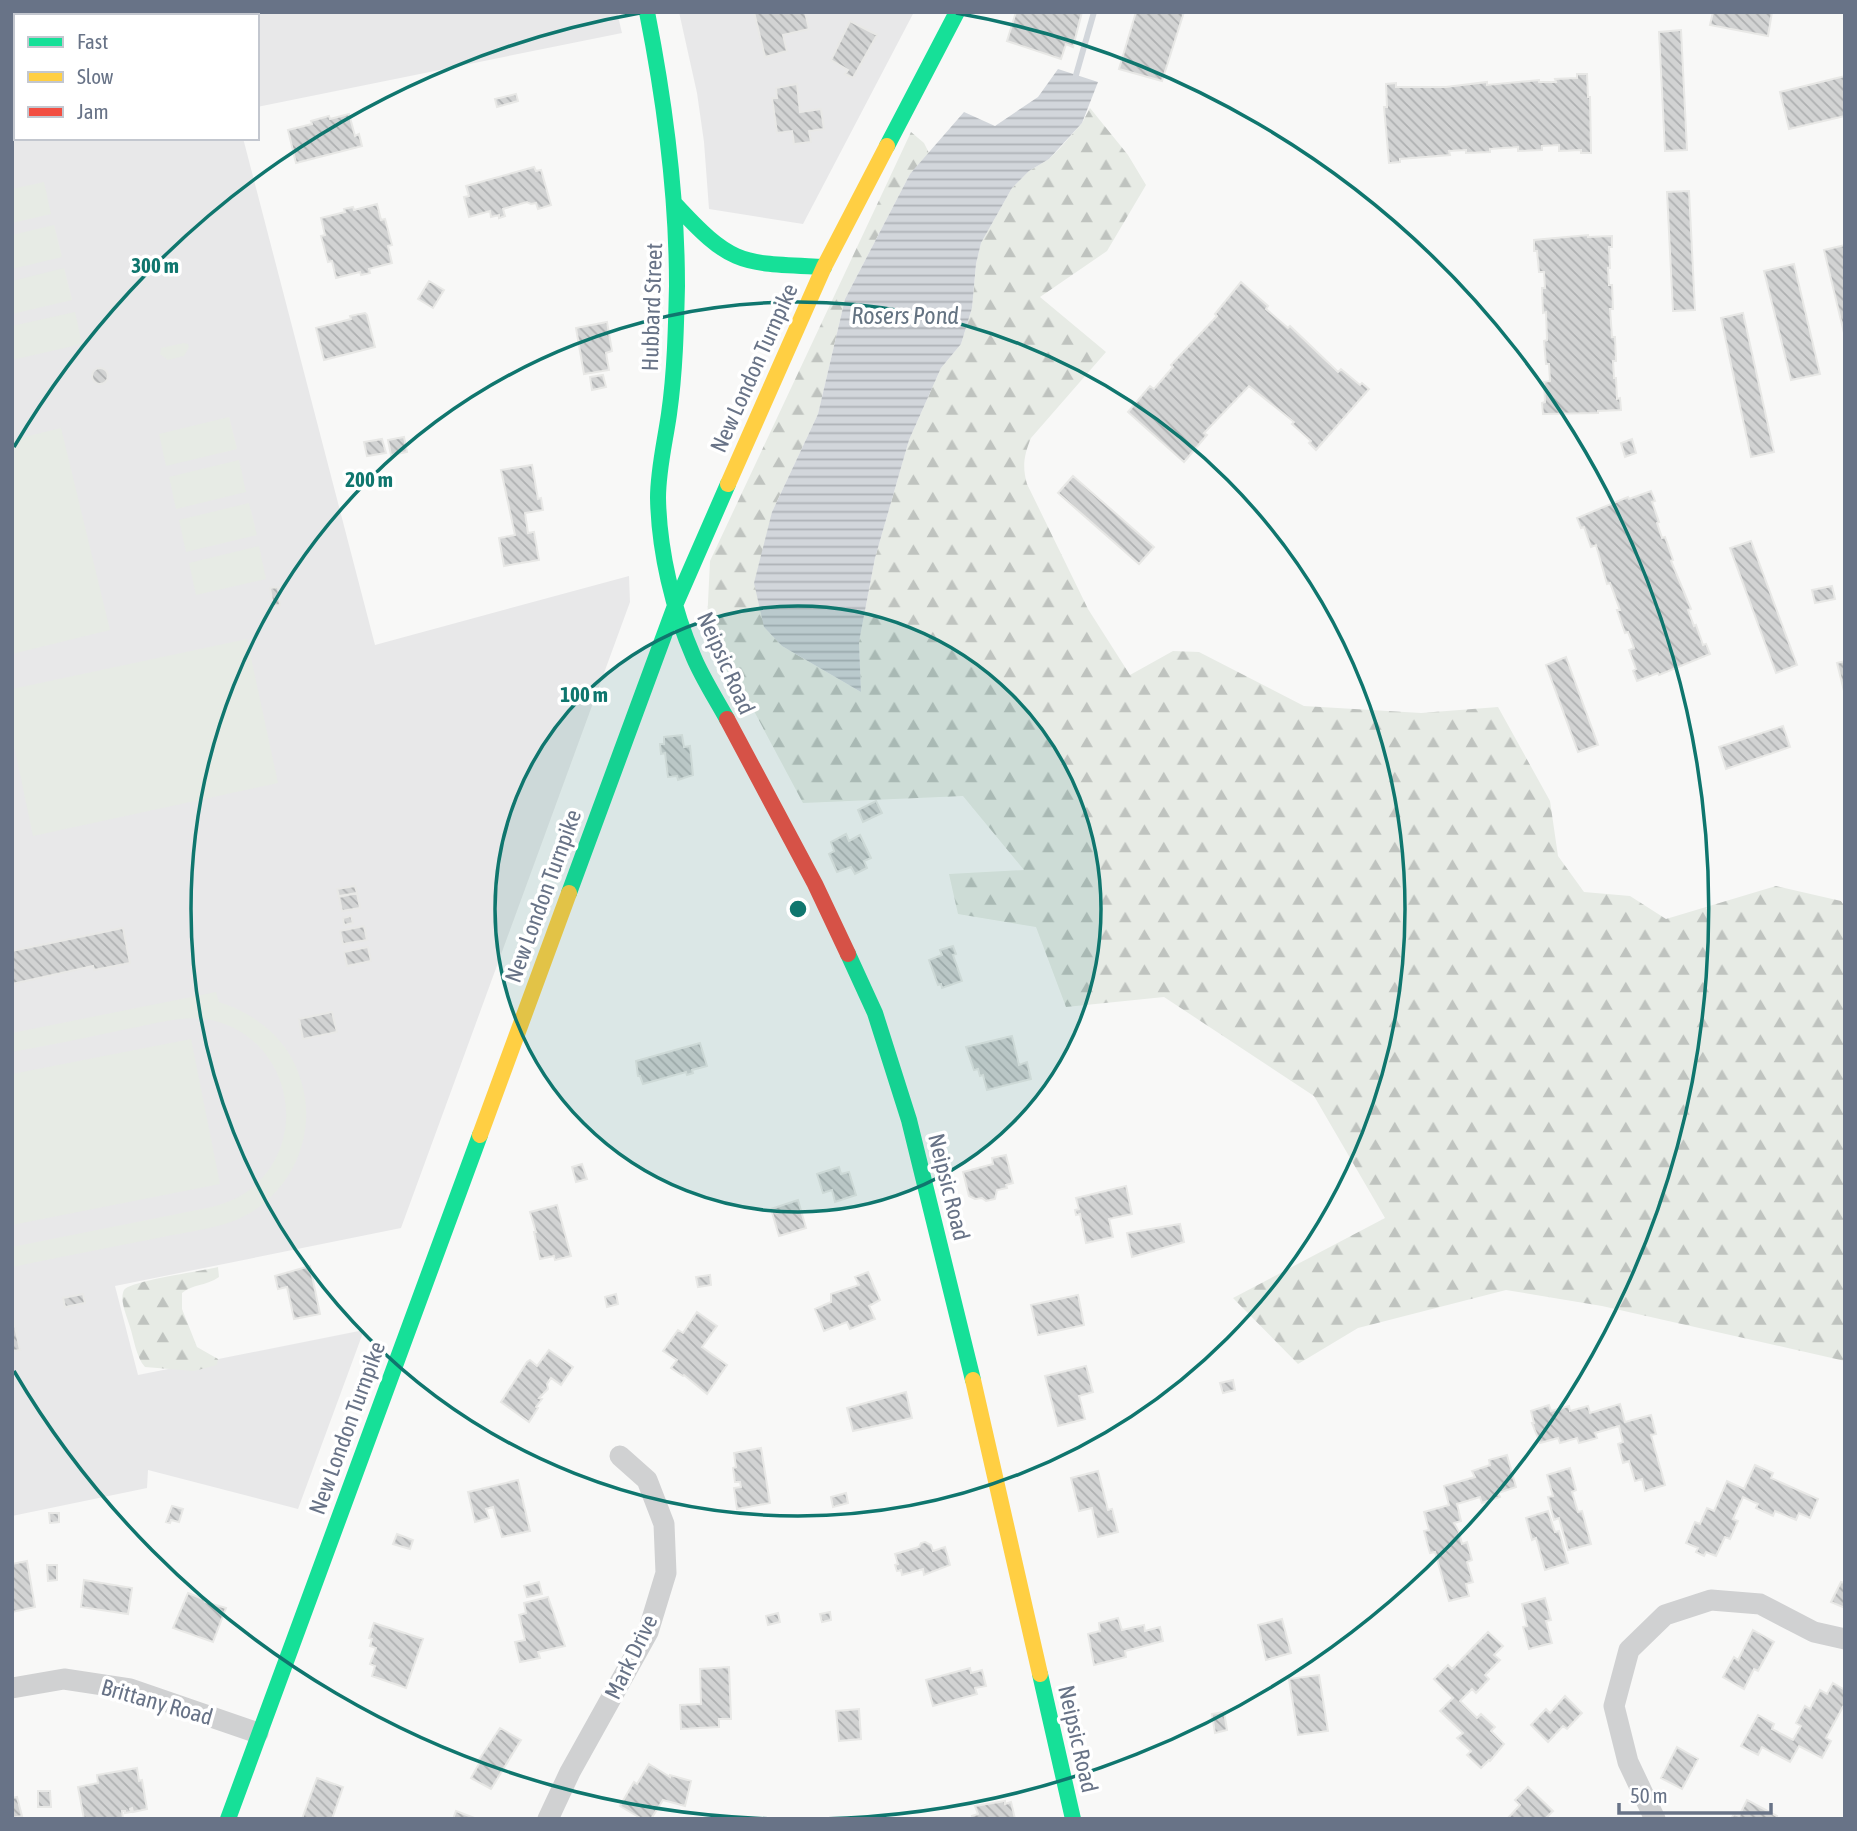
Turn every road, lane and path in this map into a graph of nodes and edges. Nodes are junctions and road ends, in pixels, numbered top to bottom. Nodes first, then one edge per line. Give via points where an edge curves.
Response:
1 (647, 12) edge
2 (957, 12) edge
3 (675, 204) junction
4 (824, 267) junction
5 (676, 603) junction
6 (620, 1456) dead end
7 (1845, 1639) edge
8 (12, 1688) edge
9 (258, 1733) junction
10 (228, 1819) edge
11 (548, 1819) edge
12 (1073, 1819) edge
13 (1655, 1819) edge

1 - 3 street, Hubbard Street via 668,126
2 - 4 street, New London Turnpike
3 - 4 street via 706,237 737,258
3 - 5 street, Hubbard Street via 674,368 659,499
4 - 5 street, New London Turnpike
5 - 9 street, New London Turnpike
5 - 12 street, Neipsic Road via 695,660 815,884 875,1013 893,1067 978,1399
6 - 11 street, Mark Drive via 647,1480 660,1513 666,1573 648,1632
7 - 13 street via 1814,1632 1760,1604 1711,1600 1665,1615 1629,1650 1614,1706 1628,1762
8 - 9 street, Brittany Road via 64,1679 130,1689
9 - 10 street, New London Turnpike

